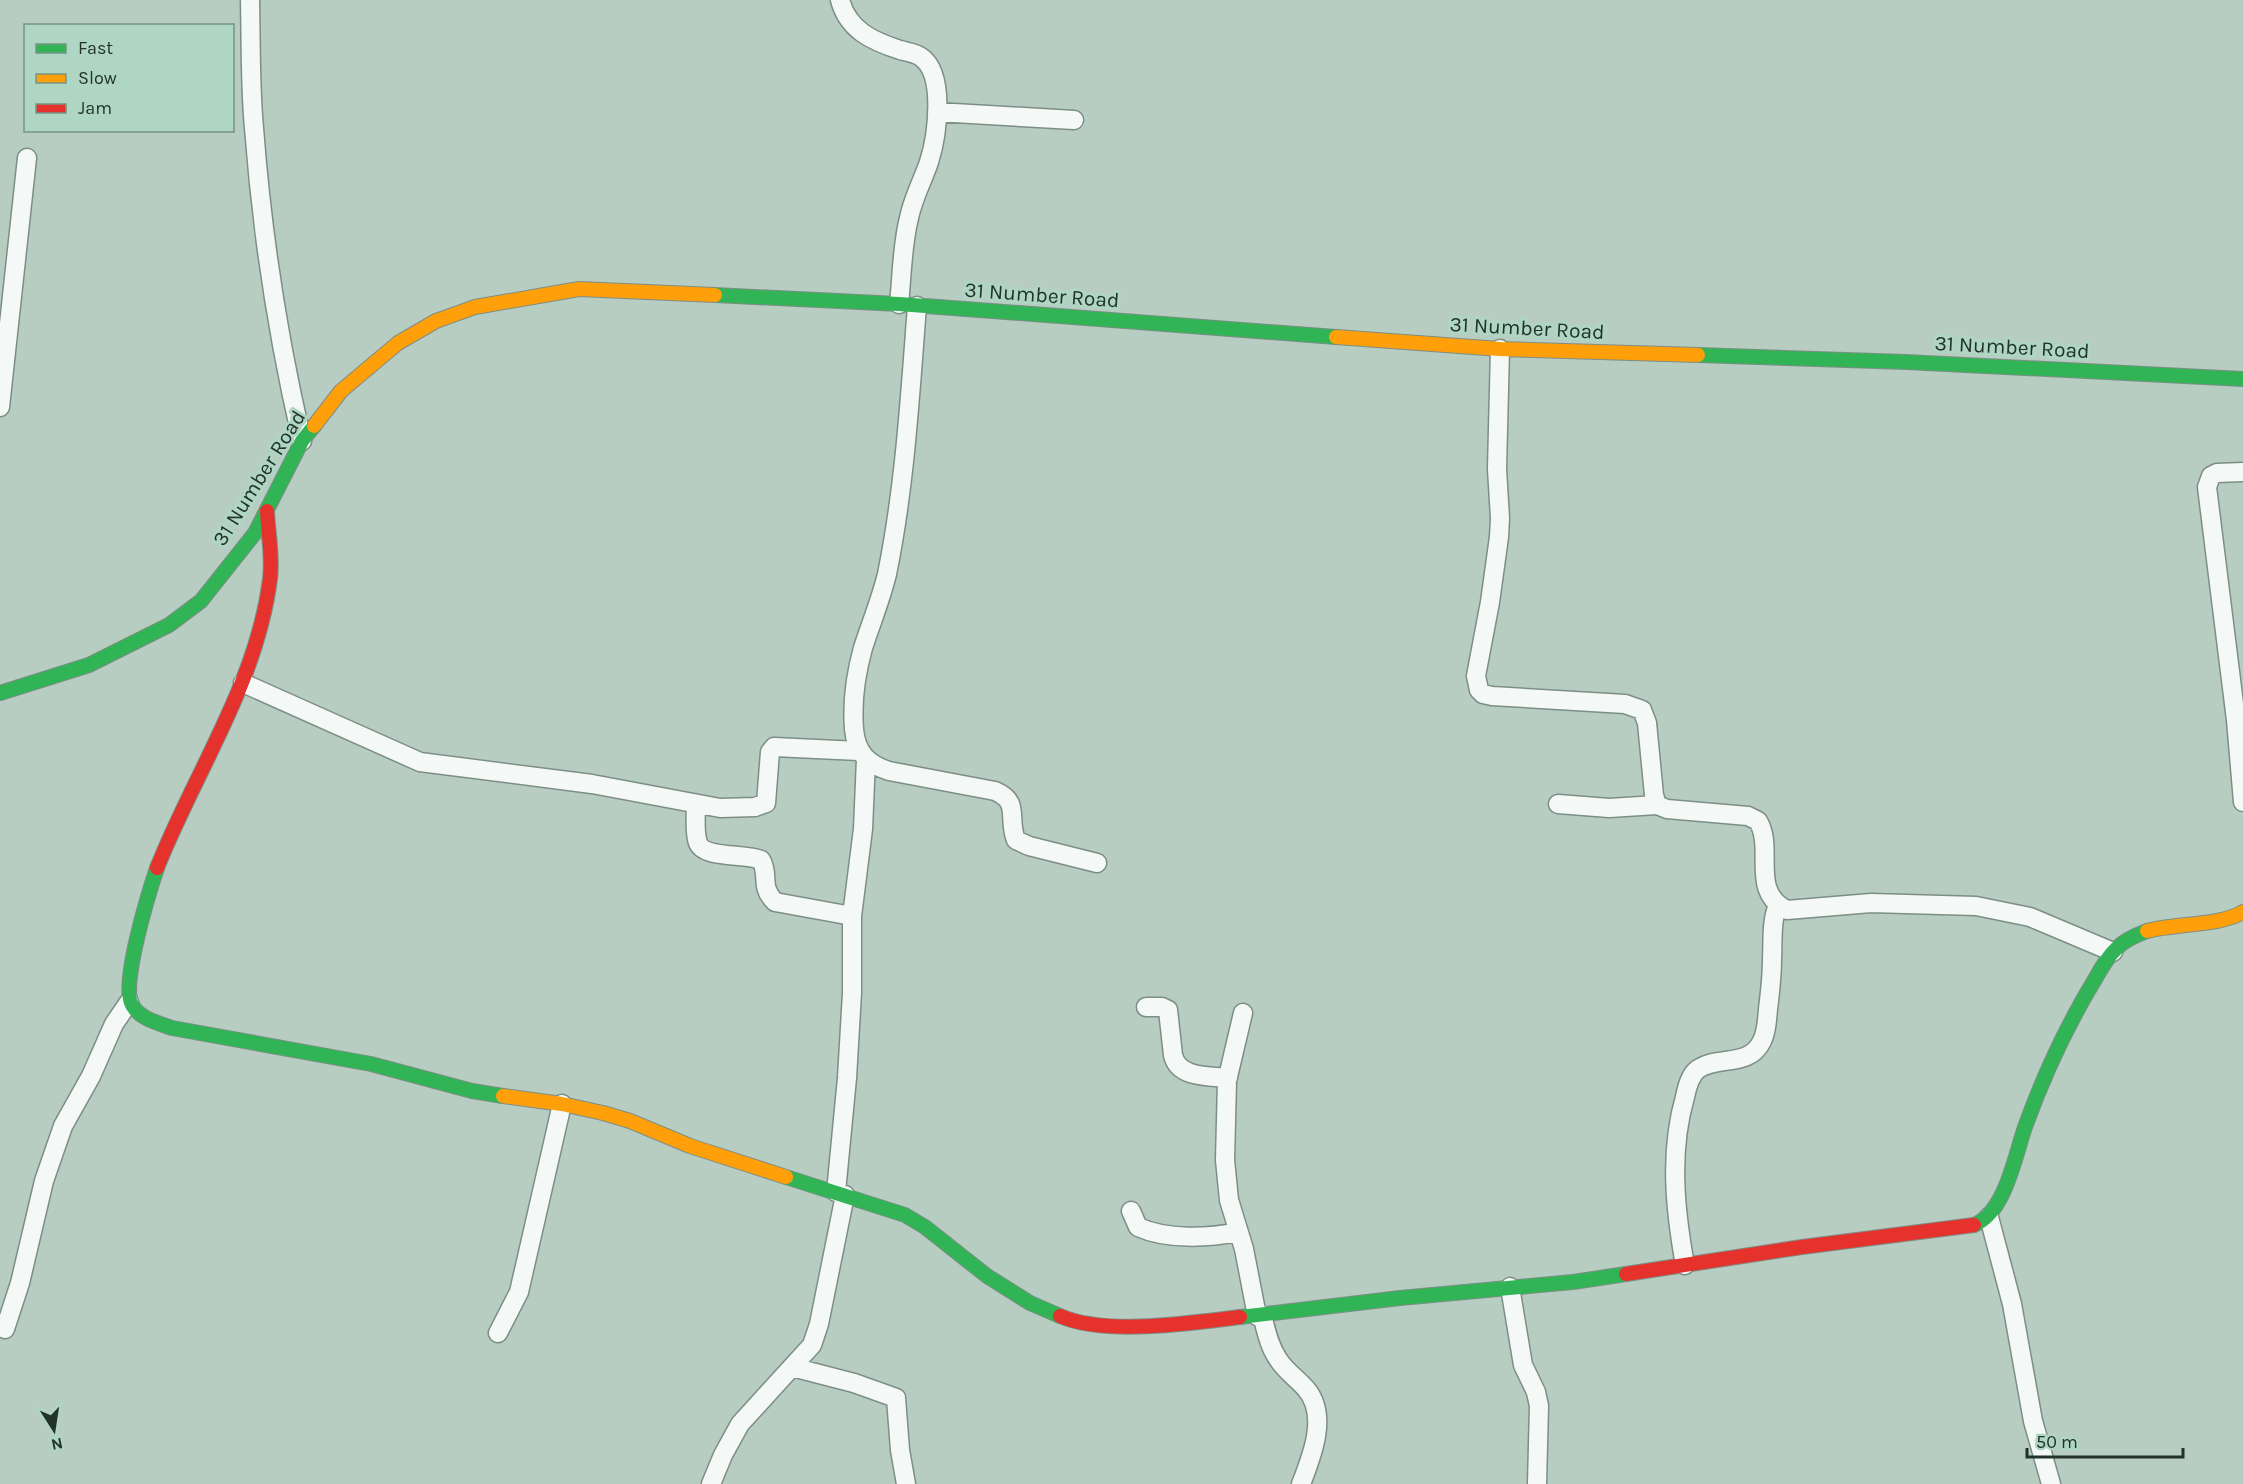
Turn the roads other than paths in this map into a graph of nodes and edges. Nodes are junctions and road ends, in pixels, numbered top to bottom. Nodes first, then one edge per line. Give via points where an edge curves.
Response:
1 (250, 0) edge
2 (840, 0) edge
3 (937, 112) junction
4 (1074, 120) dead end
5 (27, 158) dead end
6 (899, 304) junction
7 (917, 306) junction
8 (1500, 349) junction
9 (2243, 379) edge
10 (0, 407) edge
11 (302, 441) junction
12 (2243, 472) edge
13 (267, 512) junction
14 (243, 682) junction
15 (0, 693) edge
16 (862, 755) junction
17 (2243, 802) edge
18 (696, 804) junction
19 (1558, 804) dead end
20 (1657, 805) junction
21 (1097, 862) dead end
22 (1778, 905) junction
23 (2242, 914) edge
24 (852, 916) junction
25 (2113, 952) junction
26 (129, 1002) junction
27 (1146, 1007) dead end
28 (1243, 1013) dead end
29 (1228, 1078) junction
30 (562, 1104) junction
31 (841, 1193) junction
32 (1131, 1210) dead end
33 (1989, 1217) junction
34 (1238, 1232) junction
35 (1685, 1265) junction
36 (1510, 1287) junction
37 (1260, 1316) junction
38 (4, 1329) dead end
39 (498, 1333) dead end
40 (792, 1367) junction
41 (711, 1484) edge
42 (906, 1484) edge
43 (1301, 1484) edge
44 (1538, 1484) edge
45 (2051, 1484) edge

1 - 11 street via 253,126 264,234 282,350
2 - 3 street via 857,30 875,42 920,55 929,64 934,73
3 - 4 street
3 - 6 street via 930,160 906,230
5 - 10 street
6 - 7 street, 31 Number Road
6 - 11 street, 31 Number Road via 579,289 475,307 436,321 398,343 341,391
7 - 8 street, 31 Number Road
7 - 16 street via 896,519 886,576 859,666 854,729
8 - 9 street, 31 Number Road via 1906,362
8 - 20 street via 1500,527 1476,684 1483,694 1492,696 1625,704 1642,710
11 - 13 street, 31 Number Road
12 - 17 street via 2217,473 2211,476 2207,487
13 - 14 street via 271,578
13 - 15 street, 31 Number Road via 201,601 169,624 89,665
14 - 18 street via 420,762 592,784
14 - 26 street via 157,867 134,957
16 - 18 street via 774,747 770,752 766,803 739,808
16 - 21 street via 876,767 889,771 1005,795 1011,804 1016,840
16 - 24 street via 863,829
18 - 24 street via 700,848 761,860 766,890 775,902
19 - 20 street via 1609,808
20 - 22 street via 1748,816 1758,821 1766,882
22 - 25 street via 1787,910 1871,903 1976,906 2030,917
22 - 35 street via 1774,914 1764,1039 1748,1056 1696,1070 1680,1113 1675,1179
23 - 25 street via 2231,919 2150,930
24 - 31 street via 852,993
25 - 33 street via 2072,1018 2035,1098 2004,1188
26 - 30 street via 142,1017 172,1028 371,1064 472,1091
26 - 38 street via 63,1126
27 - 29 street via 1168,1010 1173,1055 1180,1070
28 - 29 street
29 - 34 street via 1225,1160 1229,1200
30 - 31 street via 630,1121 690,1146
30 - 39 street via 519,1292
31 - 37 street via 905,1215 1009,1291 1070,1320 1155,1325
31 - 40 street via 816,1335
32 - 34 street via 1138,1227 1153,1232 1196,1237
33 - 35 street via 1962,1228
33 - 45 street via 2012,1304 2033,1421
34 - 37 street
35 - 36 street
36 - 37 street
36 - 44 street via 1522,1365 1539,1406
37 - 43 street via 1278,1360 1308,1391 1317,1413 1316,1434
40 - 41 street via 740,1424
40 - 42 street via 896,1398

